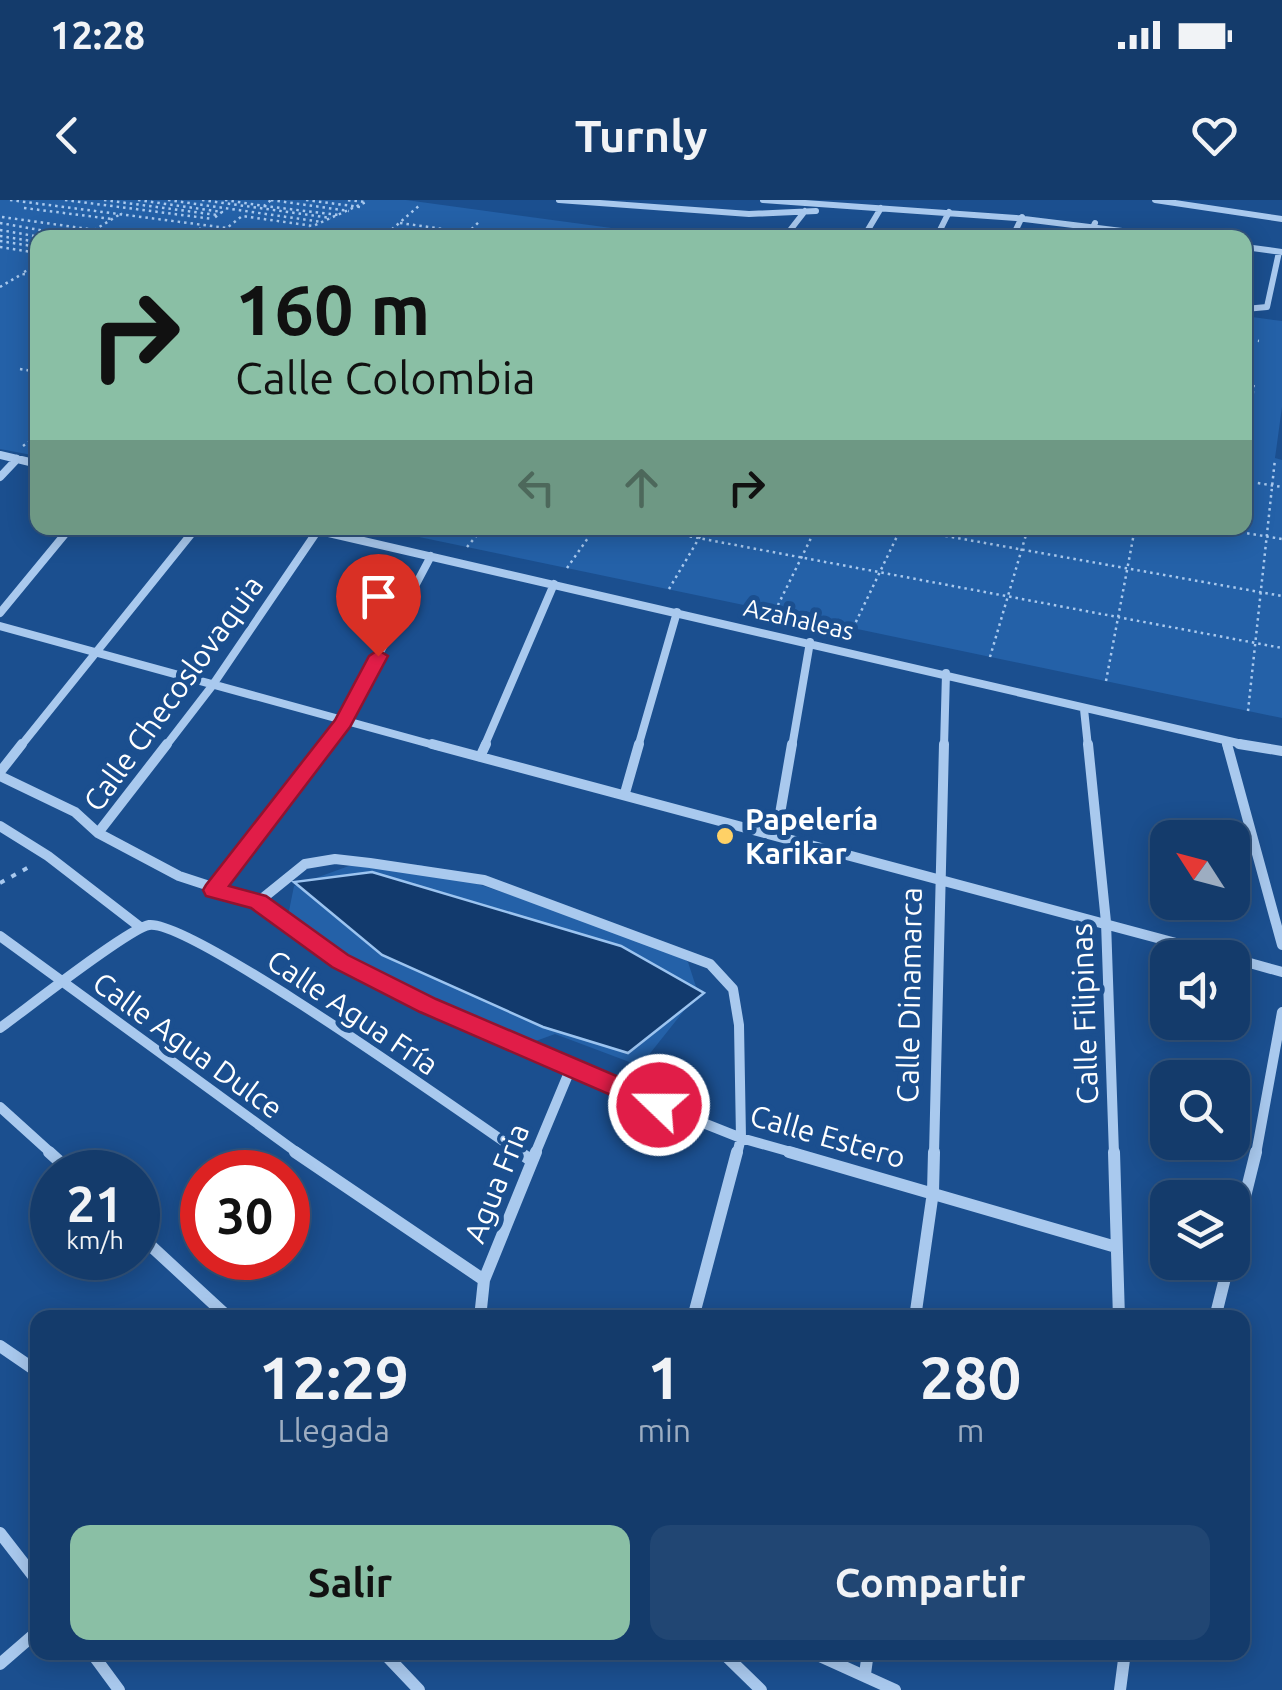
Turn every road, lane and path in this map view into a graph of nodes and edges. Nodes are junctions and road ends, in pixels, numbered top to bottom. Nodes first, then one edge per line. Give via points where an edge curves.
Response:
1 (10, 200) edge
2 (65, 200) edge
3 (104, 200) edge
4 (168, 200) edge
5 (202, 200) edge
6 (225, 200) edge
7 (271, 200) edge
8 (306, 200) edge
9 (346, 200) edge
10 (559, 200) edge
11 (763, 200) edge
12 (1155, 200) edge
13 (140, 201) edge
14 (790, 202) edge
15 (421, 204) dead end
16 (752, 204) dead end
17 (264, 206) junction
18 (360, 207) junction
19 (24, 208) dead end
20 (129, 208) junction
21 (882, 208) junction
22 (805, 210) junction
23 (353, 212) junction
24 (948, 212) junction
25 (121, 213) junction
26 (749, 214) junction
27 (787, 214) junction
28 (344, 215) junction
29 (218, 216) junction
30 (2, 217) edge
31 (1022, 217) junction
32 (112, 219) junction
33 (212, 219) junction
34 (334, 219) junction
35 (1282, 219) edge
36 (480, 221) dead end
37 (324, 222) junction
38 (0, 223) edge
39 (400, 223) junction
40 (1095, 224) junction
41 (205, 225) junction
42 (313, 226) junction
43 (0, 230) edge
44 (42, 230) edge
45 (96, 230) joint
46 (199, 230) edge
47 (308, 230) edge
48 (392, 230) edge
49 (453, 230) edge
50 (470, 230) edge
51 (790, 230) edge
52 (868, 230) edge
53 (940, 230) edge
54 (1016, 230) edge
55 (1092, 230) edge
56 (1131, 230) edge
57 (30, 235) edge
58 (0, 238) edge
59 (30, 245) edge
60 (0, 247) edge
61 (30, 247) edge
62 (1252, 248) edge
63 (1280, 252) edge
64 (30, 270) edge
65 (22, 274) junction
66 (30, 275) edge
67 (0, 287) edge
68 (1252, 309) edge
69 (1252, 340) edge
70 (1259, 341) dead end
71 (20, 368) dead end
72 (30, 370) edge
73 (30, 442) edge
74 (0, 455) edge
75 (16, 455) junction
76 (1275, 459) dead end
77 (30, 461) edge
78 (0, 477) edge
79 (1252, 482) edge
80 (1272, 486) junction
81 (1282, 487) edge
82 (1252, 534) edge
83 (64, 535) edge
84 (190, 535) edge
85 (315, 535) edge
86 (340, 535) edge
87 (476, 535) edge
88 (590, 535) edge
89 (683, 535) edge
90 (700, 535) edge
91 (813, 535) edge
92 (898, 535) edge
93 (941, 535) edge
94 (1026, 535) edge
95 (1134, 535) edge
96 (1266, 536) junction
97 (699, 538) junction
98 (1282, 539) edge
99 (467, 547) dead end
100 (1022, 549) junction
101 (431, 556) junction
102 (802, 557) junction
103 (567, 568) dead end
104 (1127, 568) junction
105 (880, 572) junction
106 (554, 584) junction
107 (669, 589) dead end
108 (1260, 592) junction
109 (1008, 596) junction
110 (1282, 596) edge
111 (677, 612) junction
112 (775, 612) dead end
113 (0, 613) edge
114 (1118, 617) junction
115 (0, 626) edge
116 (852, 628) dead end
117 (810, 642) junction
118 (1255, 643) junction
119 (1282, 648) edge
120 (96, 654) junction
121 (990, 657) dead end
122 (946, 672) junction
123 (1106, 681) dead end
124 (212, 686) junction
125 (1084, 709) junction
126 (1248, 711) dead end
127 (343, 722) junction
128 (1226, 742) junction
129 (1282, 751) edge
130 (480, 756) junction
131 (0, 774) edge
132 (625, 793) junction
133 (0, 826) edge
134 (777, 831) junction
135 (98, 833) junction
136 (48, 856) junction
137 (939, 876) junction
138 (0, 883) edge
139 (214, 890) junction
140 (258, 902) junction
141 (1106, 922) junction
142 (140, 927) junction
143 (0, 936) edge
144 (1169, 940) edge
145 (1282, 946) edge
146 (1250, 963) edge
147 (1282, 972) edge
148 (61, 984) junction
149 (1282, 1012) edge
150 (0, 1028) edge
151 (570, 1070) junction
152 (0, 1107) edge
153 (740, 1138) junction
154 (47, 1150) edge
155 (532, 1161) junction
156 (1250, 1182) edge
157 (932, 1192) junction
158 (1116, 1247) junction
159 (160, 1254) edge
160 (484, 1280) junction
161 (1224, 1280) edge
162 (220, 1310) edge
163 (481, 1310) edge
164 (695, 1310) edge
165 (916, 1310) edge
166 (1118, 1310) edge
167 (1217, 1310) edge
168 (0, 1346) edge
169 (30, 1367) edge
170 (0, 1533) edge
171 (30, 1572) edge
172 (30, 1637) edge
173 (96, 1660) edge
174 (391, 1660) edge
175 (730, 1660) edge
176 (831, 1660) edge
177 (867, 1660) edge
178 (1124, 1660) edge
179 (0, 1664) edge
180 (865, 1674) junction
181 (119, 1690) edge
182 (419, 1690) edge
183 (761, 1690) edge
184 (895, 1690) edge
185 (1120, 1690) edge

1 - 25 path
2 - 20 path
3 - 13 path
4 - 37 path
5 - 34 path
6 - 17 path
7 - 17 path
7 - 23 path
8 - 18 path
9 - 18 path via 366,202
10 - 26 street
11 - 14 street
12 - 35 street
13 - 20 path
13 - 29 path
13 - 29 path via 222,212
14 - 22 street
14 - 27 street
15 - 39 path
16 - 26 street
17 - 28 path
18 - 23 path
19 - 32 path
20 - 25 path
20 - 33 path
21 - 22 street
21 - 24 street
21 - 52 street
22 - 27 street
22 - 51 street
23 - 28 path
24 - 31 street
24 - 53 street
25 - 32 path
25 - 41 path
26 - 27 street
28 - 34 path
29 - 33 path
30 - 45 path
31 - 40 street
31 - 54 street
32 - 45 path
33 - 41 path
34 - 37 path
36 - 50 path
37 - 42 path
38 - 44 path
39 - 48 path
39 - 49 path
40 - 55 street
40 - 56 street
41 - 42 path via 227,228 242,216
41 - 46 path
42 - 47 path
43 - 57 path
58 - 59 path
60 - 61 path
62 - 63 street
63 - 68 street via 1267,308
64 - 65 path
65 - 66 path
65 - 67 path
69 - 70 path
71 - 72 path
73 - 75 path
74 - 75 street
75 - 77 street
75 - 78 street
76 - 80 path
79 - 80 path
80 - 81 path
80 - 96 path
82 - 96 path
83 - 113 street
84 - 120 street
85 - 124 street, Calle Checoslovaquia
86 - 101 street, Azahaleas
87 - 99 path
88 - 103 path
89 - 97 path
90 - 97 path
91 - 102 path
92 - 105 path
93 - 100 path
94 - 100 path
95 - 104 path
96 - 98 path
96 - 108 path
97 - 102 path
97 - 107 path
100 - 104 path
100 - 109 path
101 - 106 street, Azahaleas
101 - 127 street
102 - 105 path
102 - 112 path
104 - 108 path
104 - 114 path
105 - 109 path
105 - 116 path
106 - 111 street, Azahaleas
106 - 130 street
108 - 110 path
108 - 118 path
109 - 114 path
109 - 121 path
111 - 117 street, Azahaleas
111 - 132 street
114 - 118 path
114 - 123 path
115 - 120 street
117 - 122 street, Azahaleas
117 - 134 street
118 - 119 path
118 - 126 path
120 - 124 street
120 - 131 street
122 - 125 street, Azahaleas
122 - 137 street, Calle Dinamarca
124 - 127 street
124 - 135 street, Calle Checoslovaquia
125 - 128 street, Azahaleas
125 - 141 street, Calle Filipinas
127 - 130 street
127 - 139 street
128 - 129 street, Azahaleas
128 - 145 street
130 - 132 street
131 - 135 street, Calle Estero via 75,812
132 - 134 street
133 - 136 street
134 - 137 street
135 - 139 street, Calle Estero
136 - 138 path
136 - 142 street
137 - 141 street
137 - 157 street, Calle Dinamarca
139 - 140 street, Calle Estero
140 - 151 street, Calle Estero via 340,961
140 - 153 street via 319,859 484,880 710,964 734,989
141 - 144 street
141 - 158 street, Calle Filipinas
142 - 148 street
142 - 155 street, Calle Agua Fría via 169,927 286,994
143 - 148 street, Calle Agua Dulce
146 - 147 street
148 - 150 street
148 - 160 street, Calle Agua Dulce via 405,1233
149 - 156 street
151 - 153 street, Calle Estero
151 - 155 street, Agua Fria
152 - 154 street
153 - 157 street, Calle Estero
153 - 164 street
155 - 160 street, Agua Fria
157 - 158 street, Calle Estero
157 - 165 street, Calle Dinamarca
158 - 166 street, Calle Filipinas
159 - 162 street
160 - 163 street, Agua Fria
161 - 167 street
168 - 169 street
170 - 171 street
172 - 179 street
173 - 181 street
174 - 182 street
175 - 183 street
176 - 180 street
177 - 180 street
178 - 185 street
180 - 184 street

